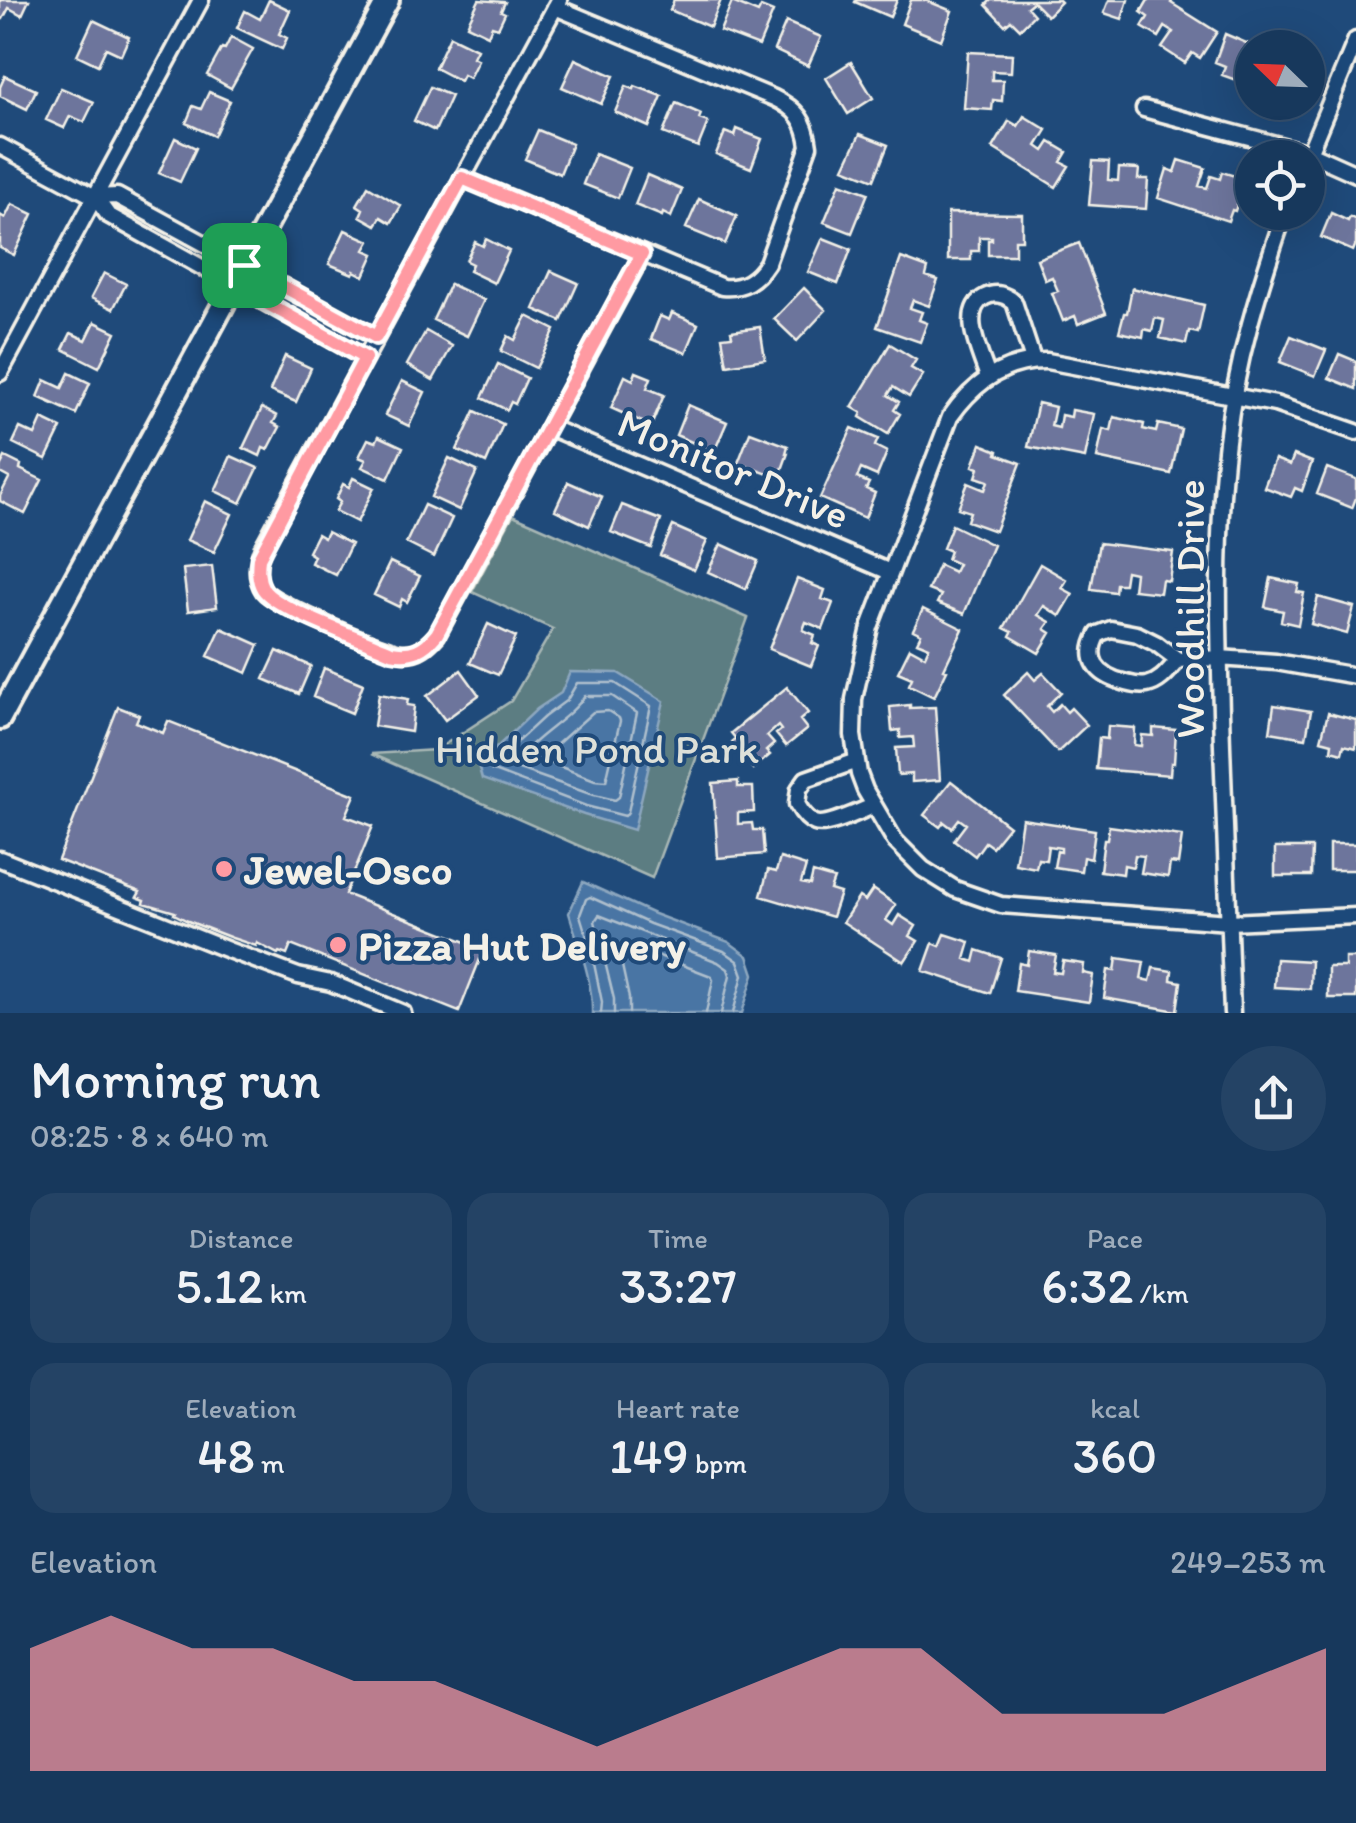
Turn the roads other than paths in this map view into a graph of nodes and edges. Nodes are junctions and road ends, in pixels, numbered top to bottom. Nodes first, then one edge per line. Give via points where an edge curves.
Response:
1 (201, 0) edge
2 (388, 0) edge
3 (557, 4) edge
4 (1356, 40) edge
5 (1144, 109) dead end
6 (1255, 140) edge
7 (1314, 140) edge
8 (0, 146) edge
9 (1325, 162) edge
10 (1356, 174) edge
11 (462, 178) junction
12 (95, 198) junction
13 (1279, 230) edge
14 (642, 254) junction
15 (244, 265) junction
16 (234, 285) junction
17 (376, 337) junction
18 (365, 358) junction
19 (1032, 360) junction
20 (0, 373) edge
21 (988, 377) junction
22 (1235, 395) junction
23 (550, 428) junction
24 (1356, 432) edge
25 (890, 572) junction
26 (1219, 658) junction
27 (1178, 660) junction
28 (1356, 676) edge
29 (0, 718) edge
30 (857, 761) junction
31 (874, 806) junction
32 (0, 858) edge
33 (1356, 916) edge
34 (1229, 922) junction
35 (403, 1013) edge
36 (1232, 1013) edge

1 - 12 street
2 - 15 main road
3 - 11 street
3 - 14 street via 774,98 792,108 807,130 809,146 758,276 722,286
4 - 7 street
5 - 6 street
8 - 12 street
9 - 10 street
11 - 14 street
11 - 17 street
12 - 15 street via 118,196
12 - 16 street via 108,215
12 - 20 street
13 - 22 street, Woodhill Drive
14 - 23 street
15 - 16 main road
15 - 17 street
16 - 18 street
16 - 29 main road
17 - 18 street
18 - 23 street via 263,547 259,580 280,604 391,652 428,646 437,634
19 - 21 street
19 - 21 street via 1014,302 988,295 971,315
19 - 22 street
21 - 25 street via 950,418
22 - 24 street
22 - 26 street, Woodhill Drive via 1220,516
23 - 25 street, Monitor Drive
25 - 30 street via 855,688
26 - 27 street
26 - 28 street
26 - 34 street, Woodhill Drive
27 - 27 street via 1137,634 1112,629 1098,634 1091,652 1100,671 1138,686 1162,678
30 - 31 street
30 - 31 street via 806,779 797,804 815,823 826,824
31 - 34 street via 923,869 989,902
32 - 35 street
33 - 34 street
34 - 36 street, Woodhill Drive

